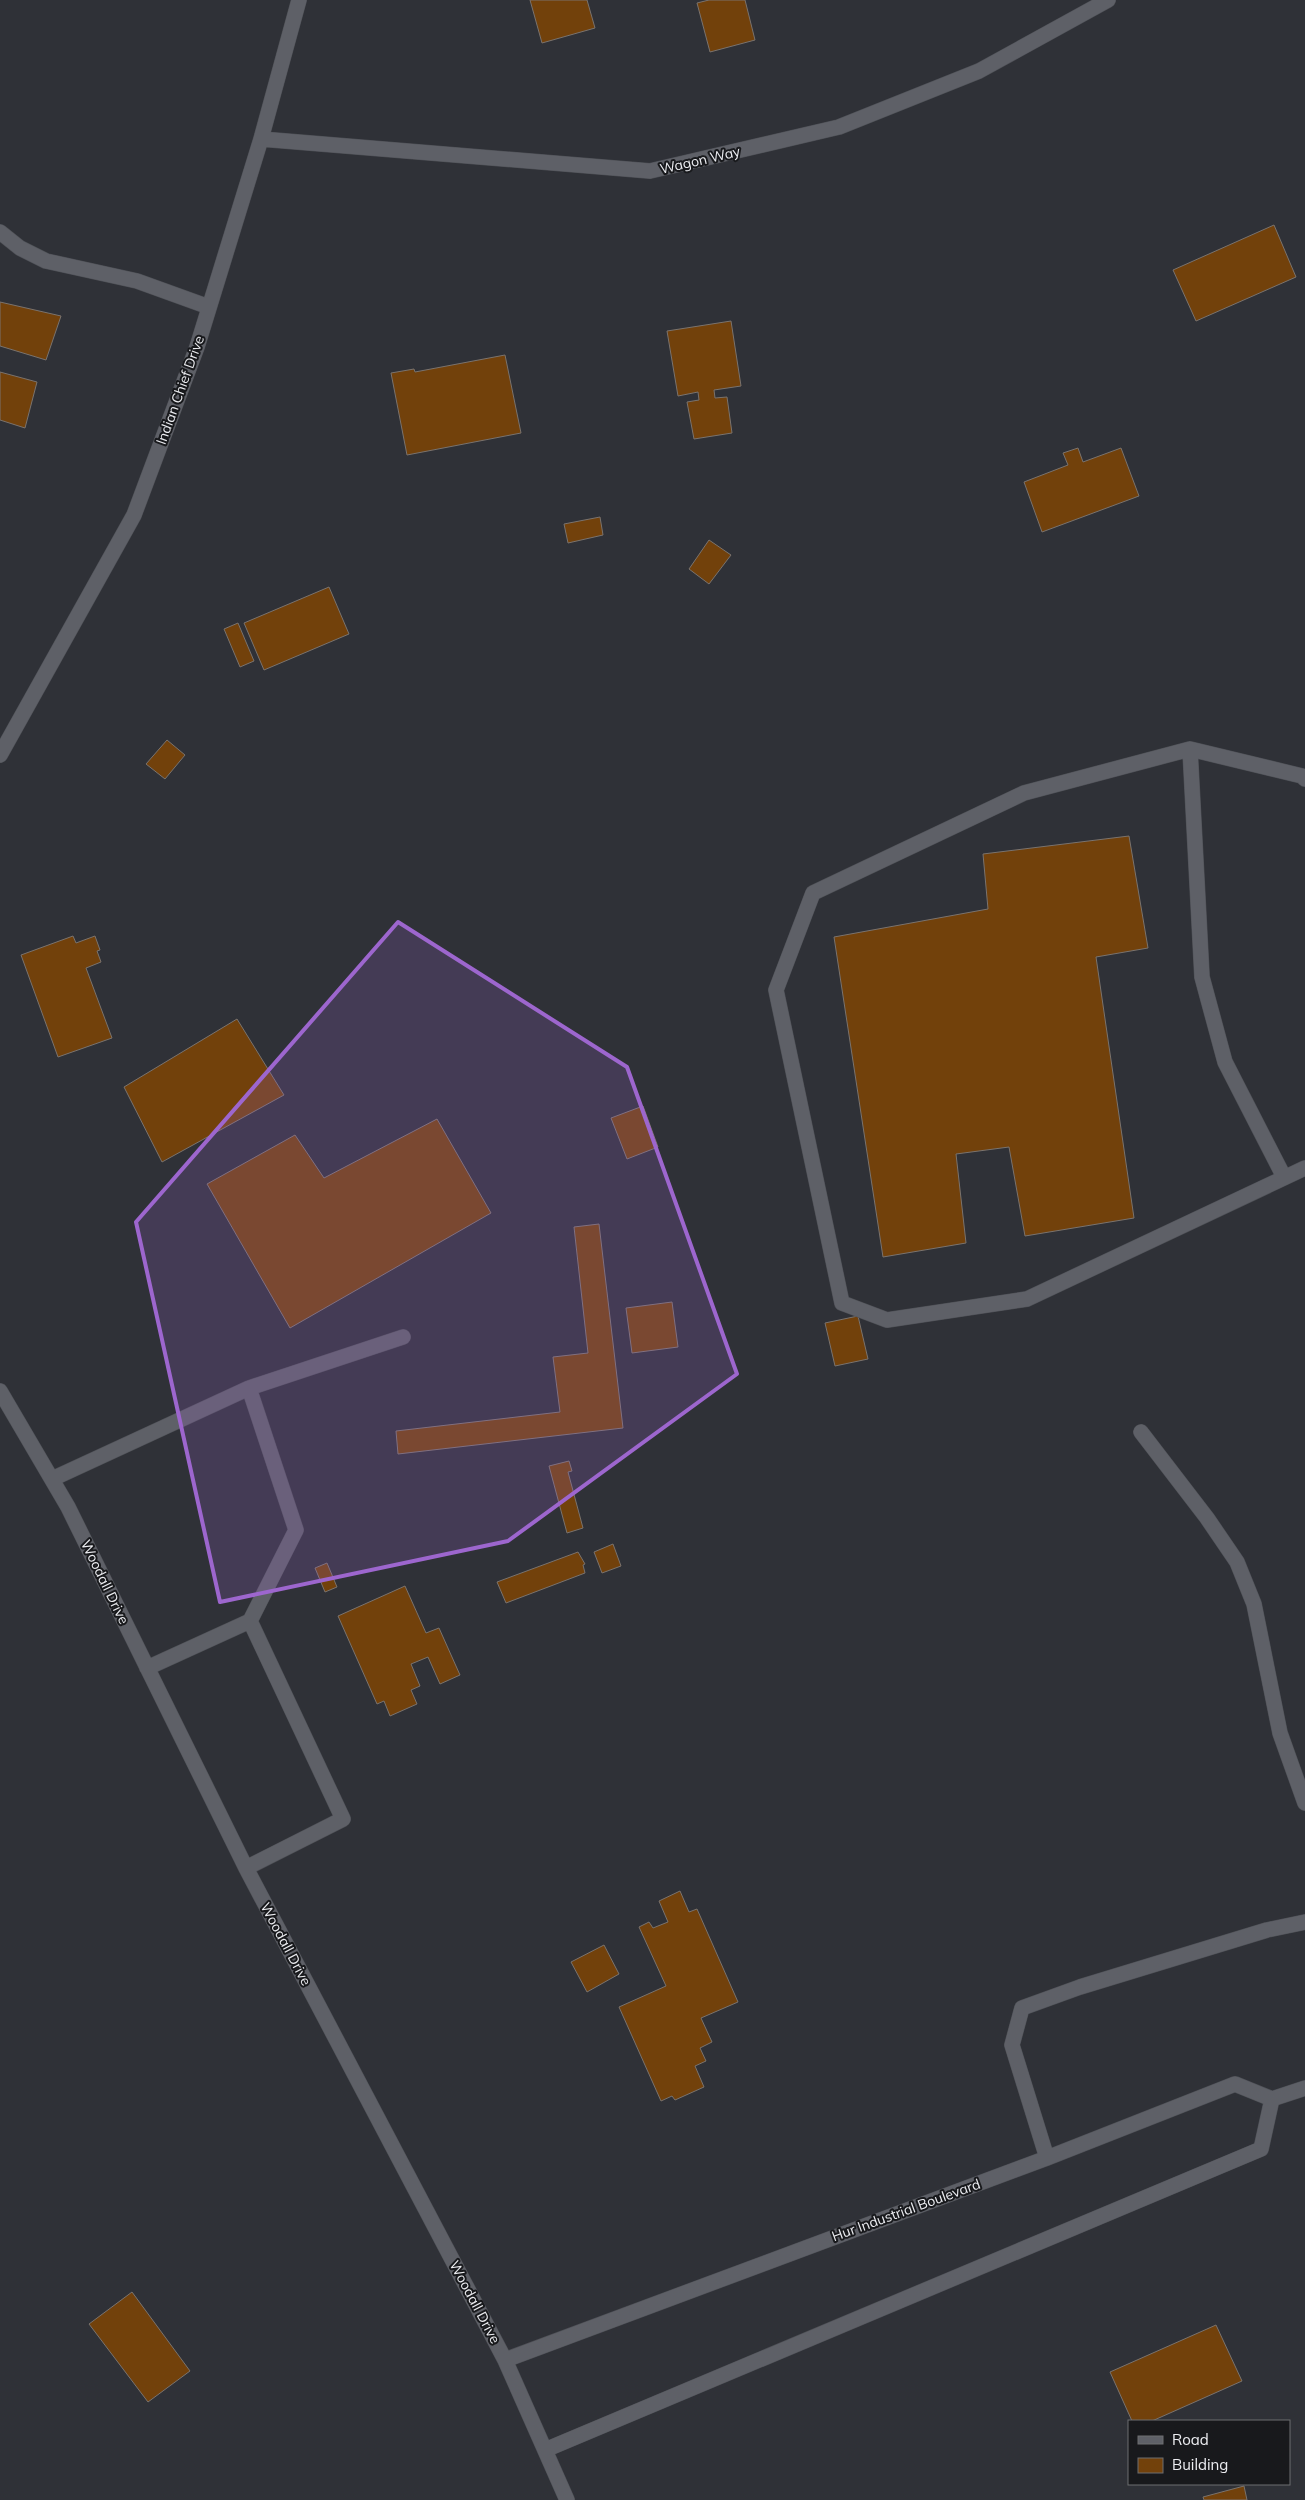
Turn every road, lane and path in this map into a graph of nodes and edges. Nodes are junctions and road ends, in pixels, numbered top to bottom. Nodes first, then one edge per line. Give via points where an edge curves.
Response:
1 (299, 0) edge
2 (1108, 0) edge
3 (261, 139) junction
4 (0, 232) edge
5 (209, 308) junction
6 (1190, 749) junction
7 (0, 755) edge
8 (1305, 779) edge
9 (1305, 1168) edge
10 (1284, 1177) junction
11 (402, 1337) dead end
12 (249, 1388) junction
13 (0, 1390) edge
14 (1140, 1432) dead end
15 (52, 1479) junction
16 (250, 1620) junction
17 (147, 1668) junction
18 (1305, 1803) edge
19 (246, 1868) junction
20 (1305, 1922) edge
21 (1305, 2088) edge
22 (1272, 2099) junction
23 (1047, 2158) junction
24 (505, 2360) junction
25 (545, 2450) junction
26 (567, 2500) edge

1 - 3 street, Indian Chief Drive
2 - 3 street, Wagon Way via 979,71 839,127 650,171
3 - 5 street, Indian Chief Drive
4 - 5 street via 20,248 46,260 137,281
5 - 7 street, Indian Chief Drive via 134,516
6 - 8 street
6 - 10 street via 1202,977 1225,1062
6 - 10 street via 1024,792 813,893 776,990 842,1303 887,1320 1027,1299
9 - 10 street
11 - 12 street
12 - 15 street
12 - 16 street via 296,1530
13 - 15 street, Woodall Drive
14 - 18 street via 1237,1562 1254,1604 1280,1733
15 - 17 street, Woodall Drive
16 - 17 street
16 - 19 street via 343,1819
17 - 19 street, Woodall Drive
19 - 24 street, Woodall Drive
20 - 23 street via 1267,1930 1022,2008 1012,2045
21 - 22 street
22 - 23 street, Hur Industrial Boulevard via 1235,2084
22 - 25 street via 1261,2149
23 - 24 street, Hur Industrial Boulevard
24 - 25 street, Woodall Drive
25 - 26 street, Woodall Drive

